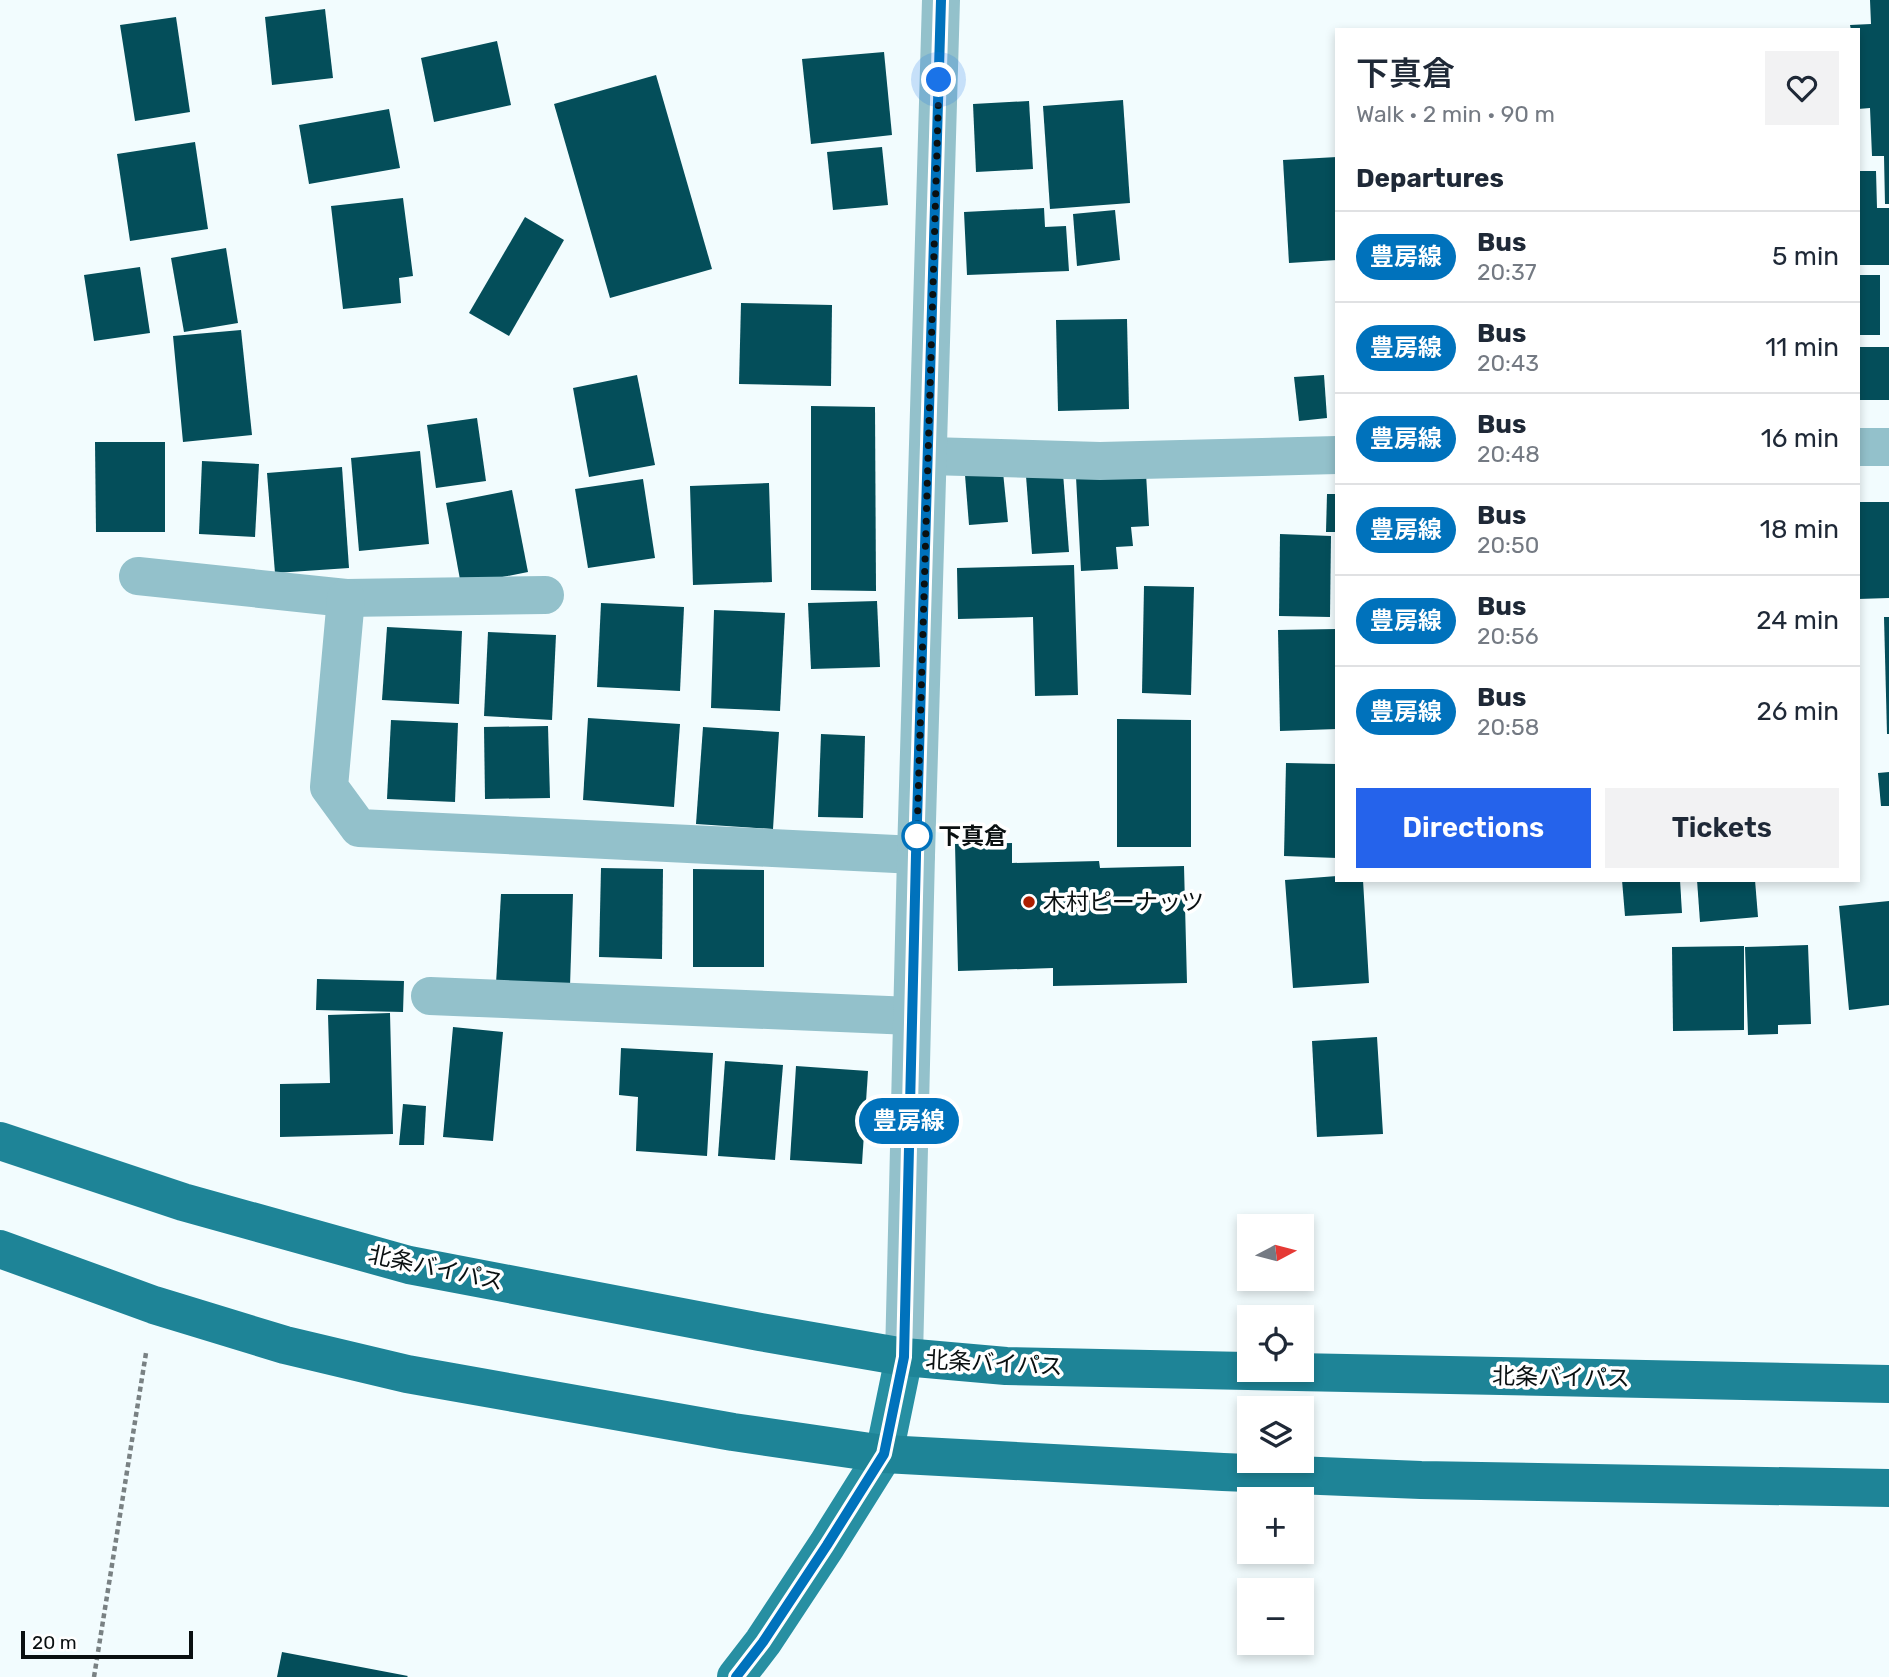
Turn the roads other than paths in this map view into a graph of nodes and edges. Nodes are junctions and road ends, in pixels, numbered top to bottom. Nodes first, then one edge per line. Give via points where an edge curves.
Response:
1 (941, 0) edge
2 (1860, 447) edge
3 (1889, 447) edge
4 (1335, 455) edge
5 (929, 456) junction
6 (138, 576) dead end
7 (545, 595) dead end
8 (346, 598) junction
9 (916, 855) junction
10 (430, 996) dead end
11 (912, 1016) junction
12 (0, 1141) edge
13 (0, 1249) edge
14 (904, 1357) junction
15 (1889, 1384) edge
16 (884, 1454) junction
17 (1889, 1488) edge
18 (736, 1677) edge

1 - 5 street
2 - 3 street
4 - 5 street via 1100,461
5 - 9 street
6 - 8 street
7 - 8 street
8 - 9 street via 329,787 359,828
9 - 11 street
10 - 11 street
11 - 14 street
12 - 14 highway, 北条バイパス via 183,1202 410,1265
13 - 16 highway via 154,1305 285,1345 407,1374
14 - 15 highway, 北条バイパス via 1006,1366
14 - 16 main road
16 - 17 highway via 1421,1480
16 - 18 main road

